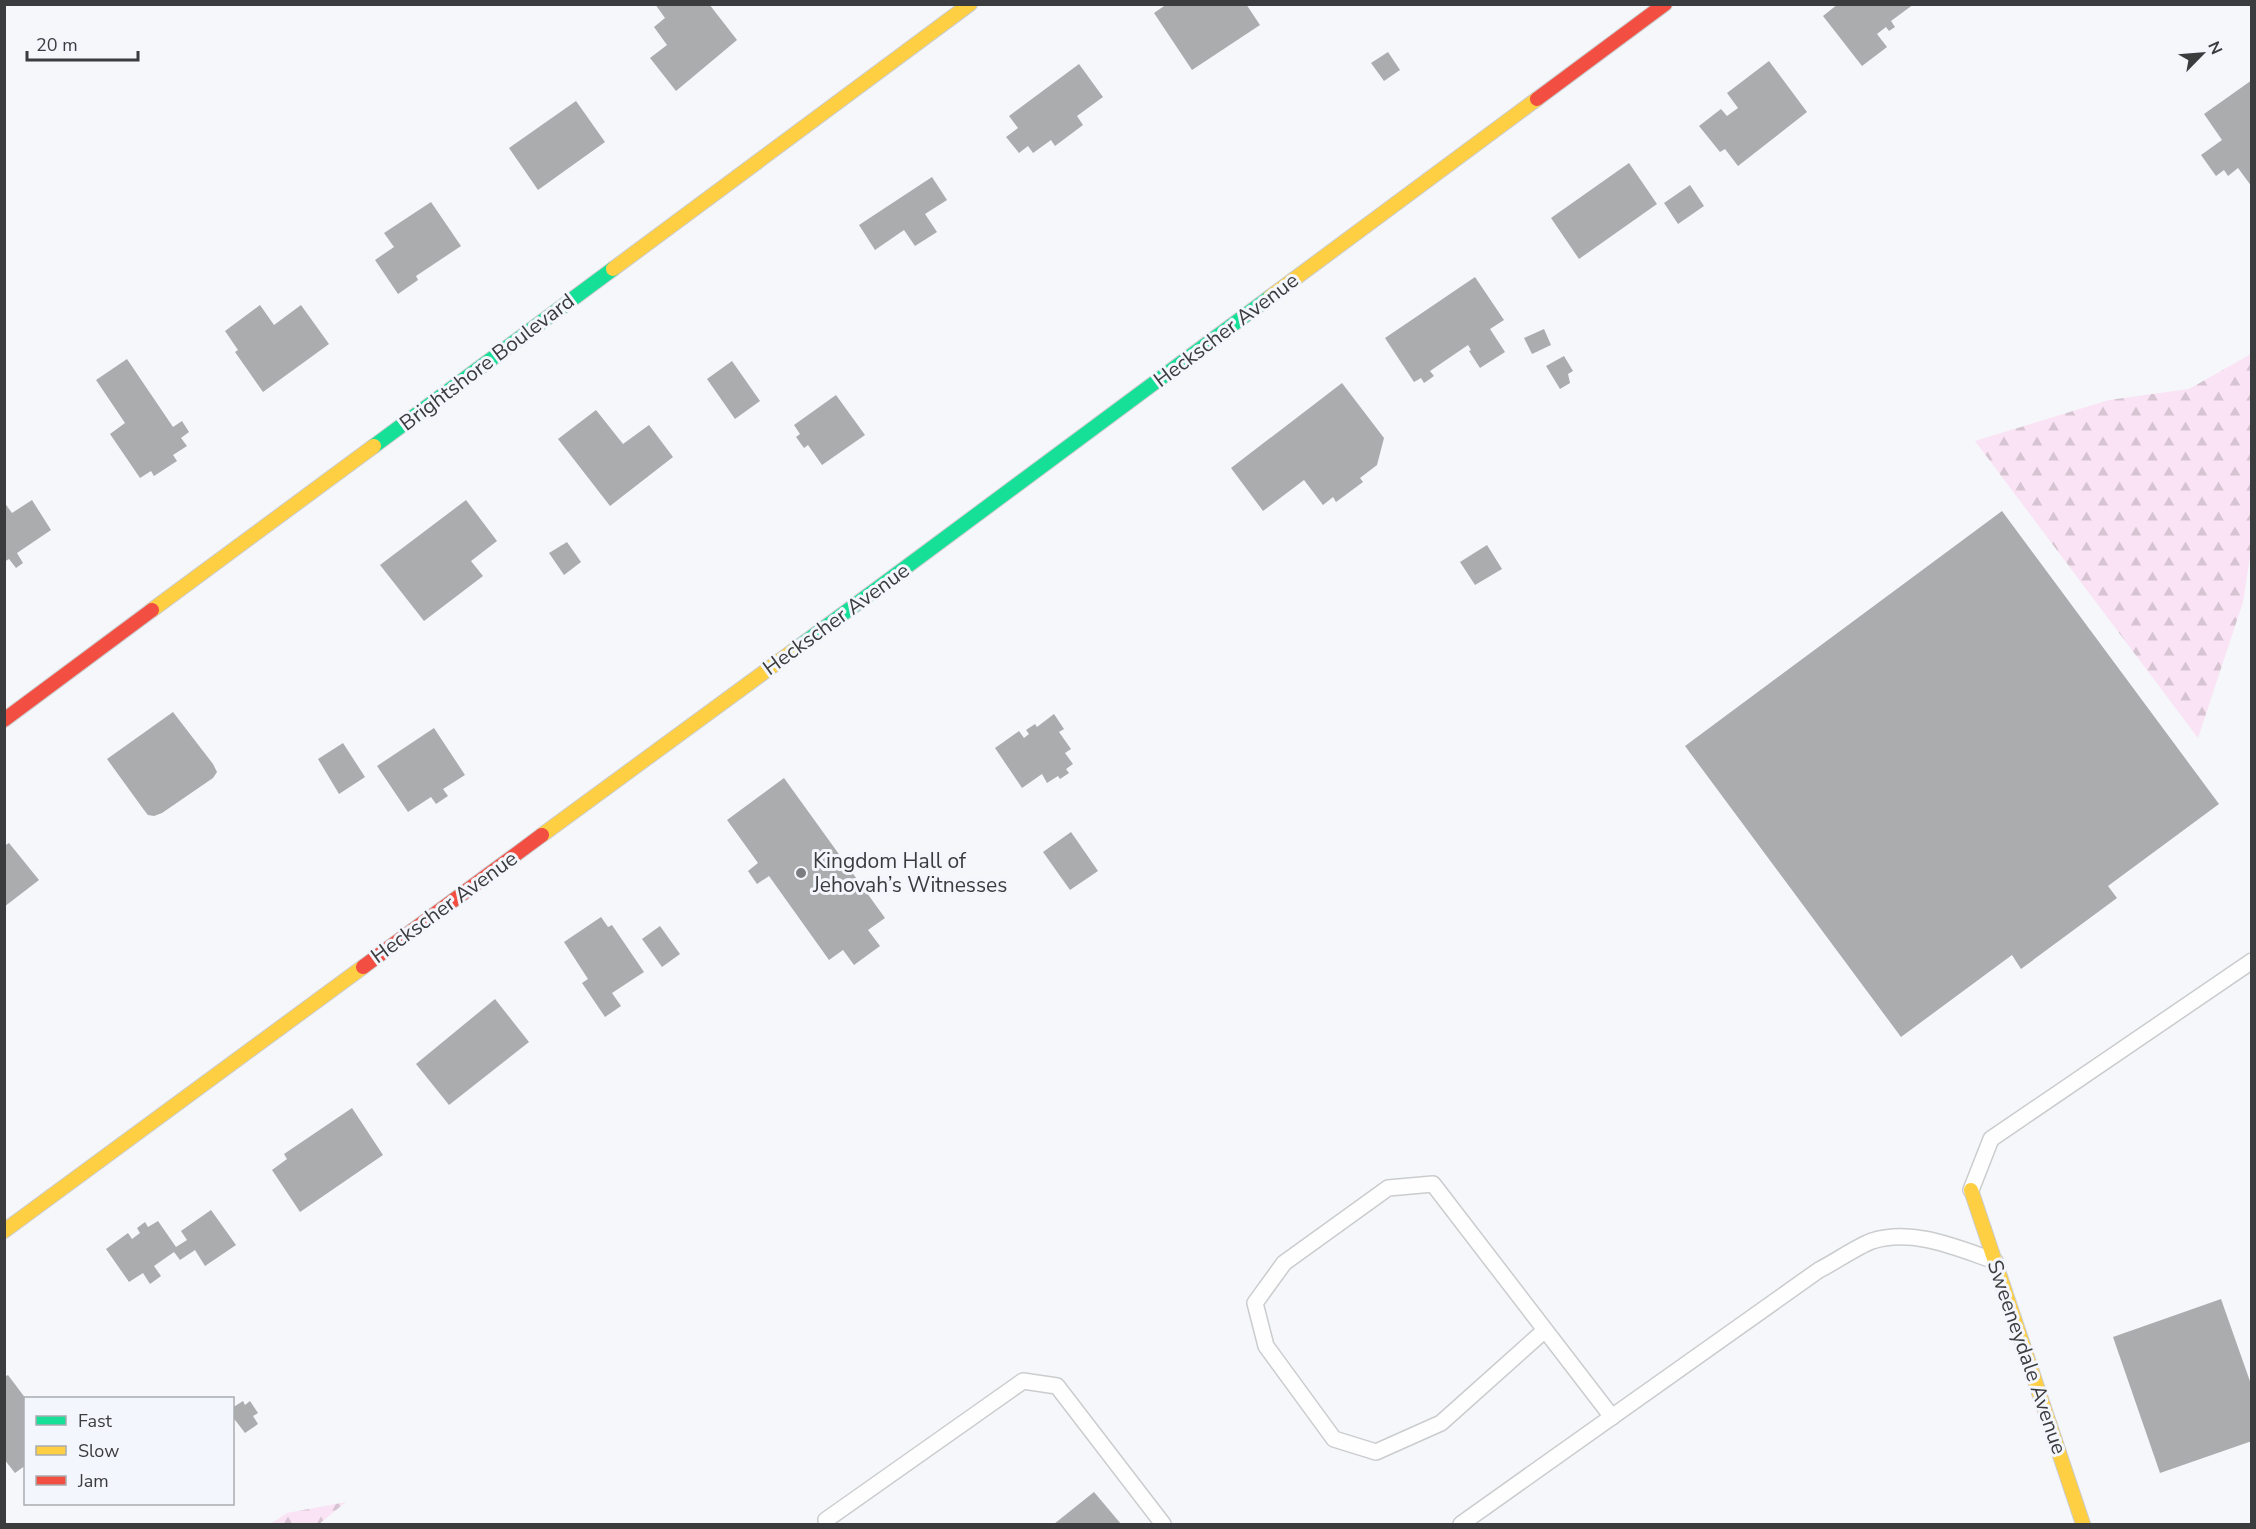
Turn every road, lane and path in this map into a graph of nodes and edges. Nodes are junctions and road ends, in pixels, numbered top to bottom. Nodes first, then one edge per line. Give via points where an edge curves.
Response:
1 (970, 4) edge
2 (1665, 4) edge
3 (4, 720) edge
4 (2252, 961) edge
5 (1971, 1190) joint
6 (4, 1231) edge
7 (1995, 1261) junction
8 (1545, 1330) junction
9 (1612, 1417) junction
10 (824, 1523) edge
11 (1163, 1524) edge
12 (1461, 1524) edge
13 (2083, 1524) edge

1 - 3 street, Brightshore Boulevard
2 - 6 street, Heckscher Avenue
4 - 5 lane via 1991,1139
5 - 7 street, Sweeneydale Avenue
7 - 9 lane via 1943,1243 1908,1237 1872,1241 1819,1270
7 - 13 street, Sweeneydale Avenue
8 - 8 lane via 1433,1184 1388,1188 1284,1263 1255,1303 1266,1346 1334,1439 1376,1452 1441,1423
8 - 9 lane
9 - 12 lane
10 - 11 lane via 1023,1381 1058,1386

